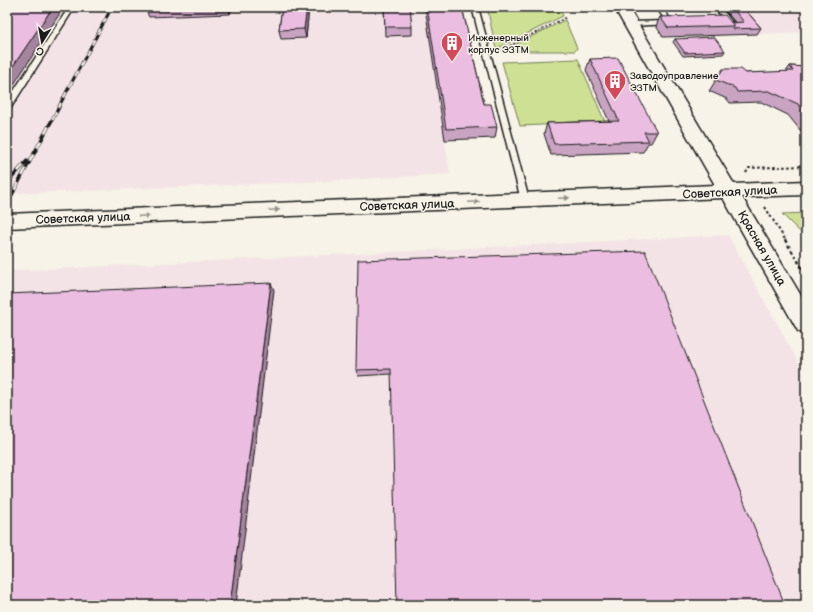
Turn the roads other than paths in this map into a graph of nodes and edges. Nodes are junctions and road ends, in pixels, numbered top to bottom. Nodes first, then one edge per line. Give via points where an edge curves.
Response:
1 (72, 7) edge
2 (475, 7) edge
3 (621, 7) edge
4 (659, 7) edge
5 (717, 7) edge
6 (728, 20) junction
7 (721, 21) edge
8 (677, 22) edge
9 (670, 23) junction
10 (631, 24) junction
11 (733, 26) edge
12 (7, 107) edge
13 (806, 188) edge
14 (729, 192) junction
15 (525, 200) junction
16 (7, 221) edge
17 (806, 324) edge

1 - 12 lane
2 - 15 lane
3 - 10 main road, Красная улица
4 - 9 lane
5 - 6 lane
6 - 7 lane
6 - 11 lane
8 - 9 lane
9 - 10 lane
10 - 14 main road, Красная улица
13 - 14 main road, Советская улица
15 -> 14 main road, Советская улица
14 - 17 main road, Красная улица
16 -> 15 main road, Советская улица

